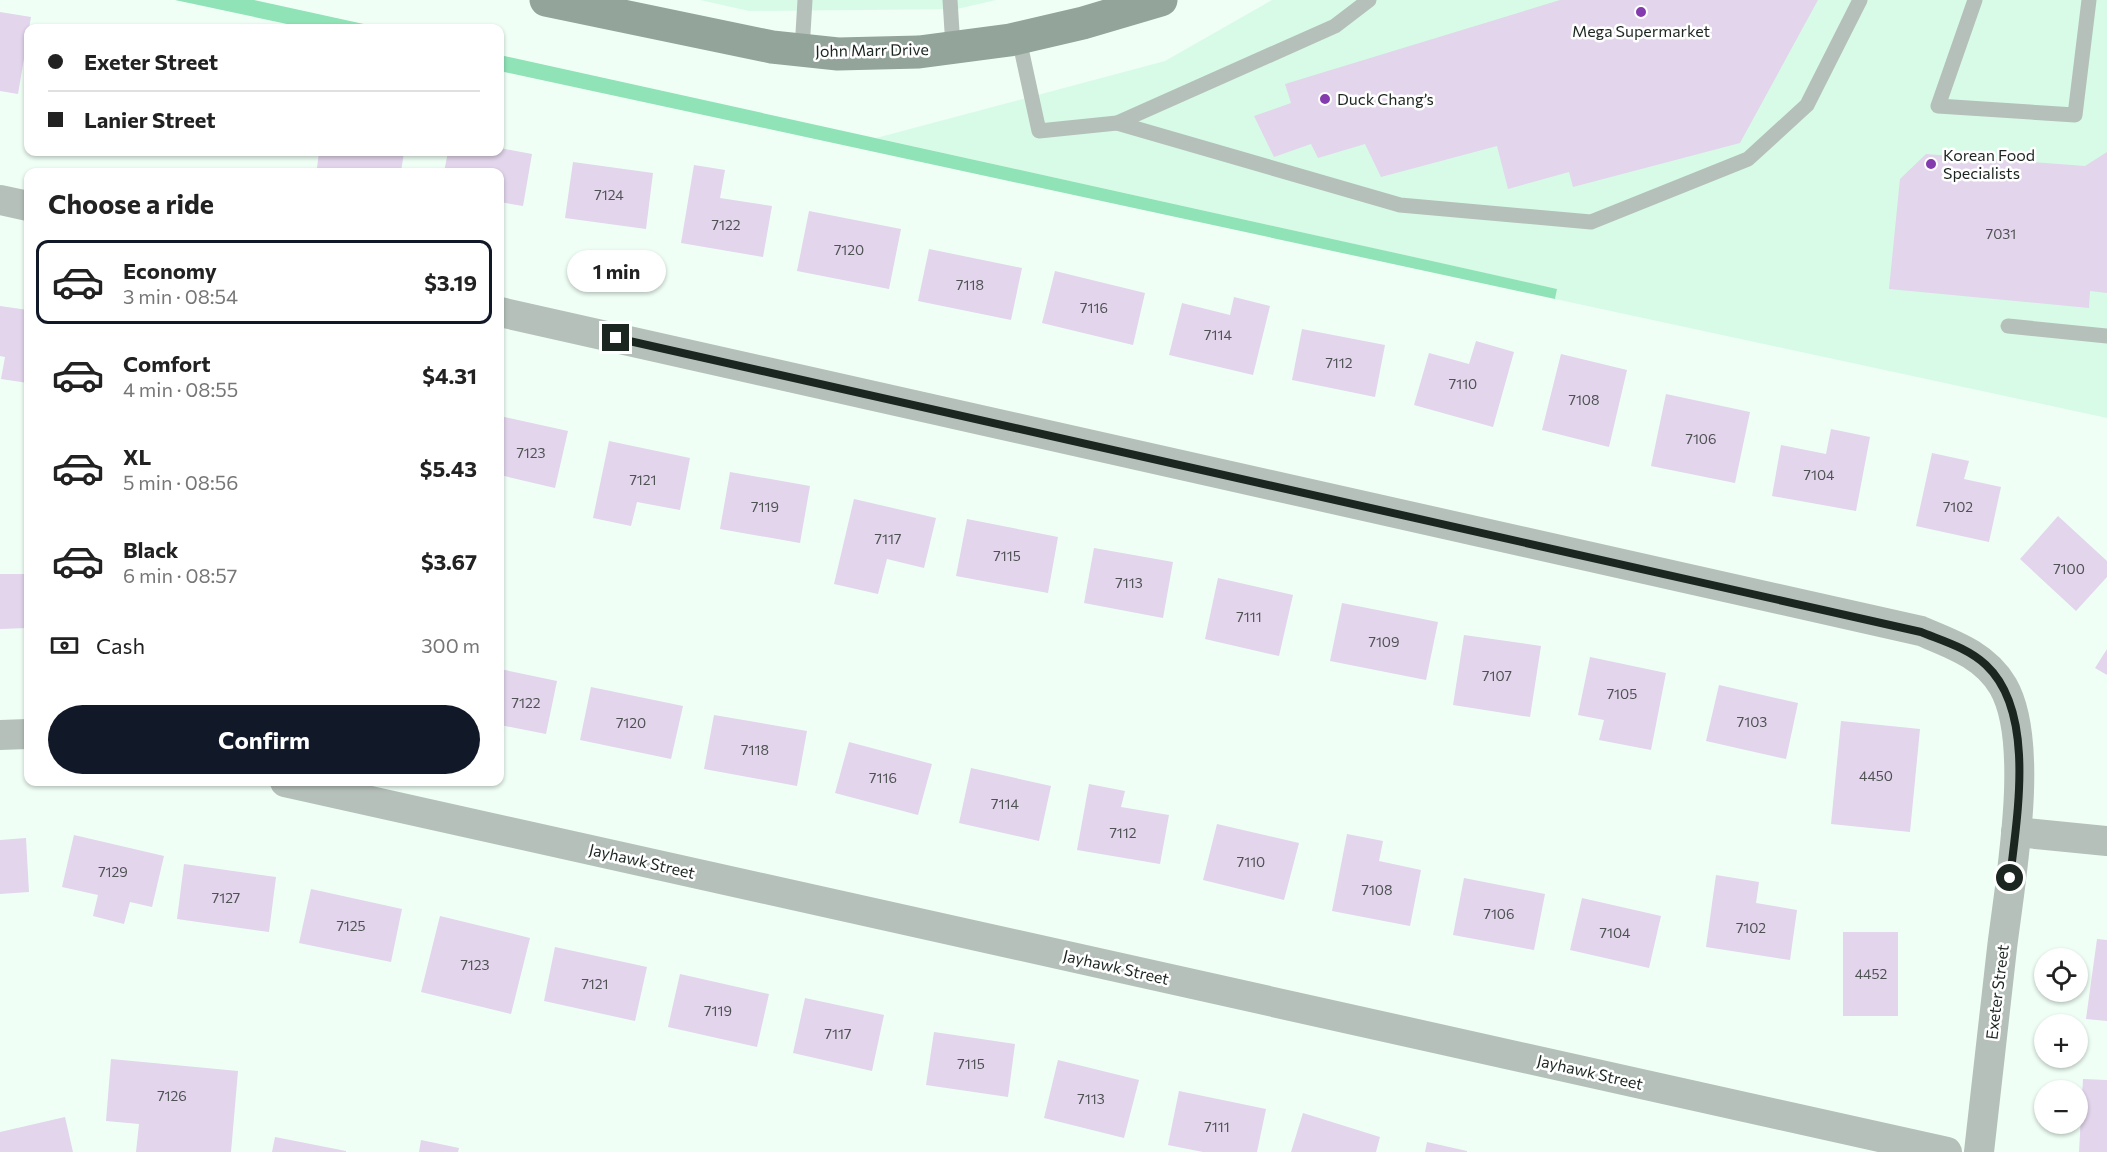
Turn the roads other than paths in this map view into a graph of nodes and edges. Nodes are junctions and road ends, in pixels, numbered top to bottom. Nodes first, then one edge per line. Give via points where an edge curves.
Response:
1 (546, 0) edge
2 (805, 0) edge
3 (950, 0) edge
4 (1161, 0) edge
5 (1369, 0) edge
6 (1860, 0) edge
7 (1975, 0) edge
8 (2089, 0) edge
9 (1019, 39) junction
10 (953, 47) junction
11 (802, 50) junction
12 (1117, 123) junction
13 (0, 200) edge
14 (24, 205) edge
15 (504, 313) edge
16 (2008, 326) dead end
17 (2107, 336) edge
18 (24, 734) edge
19 (0, 735) edge
20 (303, 786) edge
21 (2016, 832) junction
22 (2107, 841) edge
23 (1947, 1152) edge
24 (1979, 1152) edge

1 - 11 street, John Marr Drive
2 - 11 lane
3 - 10 lane
4 - 9 street, John Marr Drive
5 - 12 lane via 1335,26
6 - 12 lane via 1807,105 1748,159 1591,222 1400,205
7 - 8 lane via 1938,106 2075,115
9 - 10 street, John Marr Drive
9 - 12 lane via 1039,131
10 - 11 street, John Marr Drive via 838,54
13 - 14 street
15 - 21 street, Exeter Street via 1921,632 1964,649 1986,665 2003,686 2014,715 2020,761
16 - 17 lane
18 - 19 street
20 - 23 street, Jayhawk Street
21 - 22 street
21 - 24 street, Exeter Street

